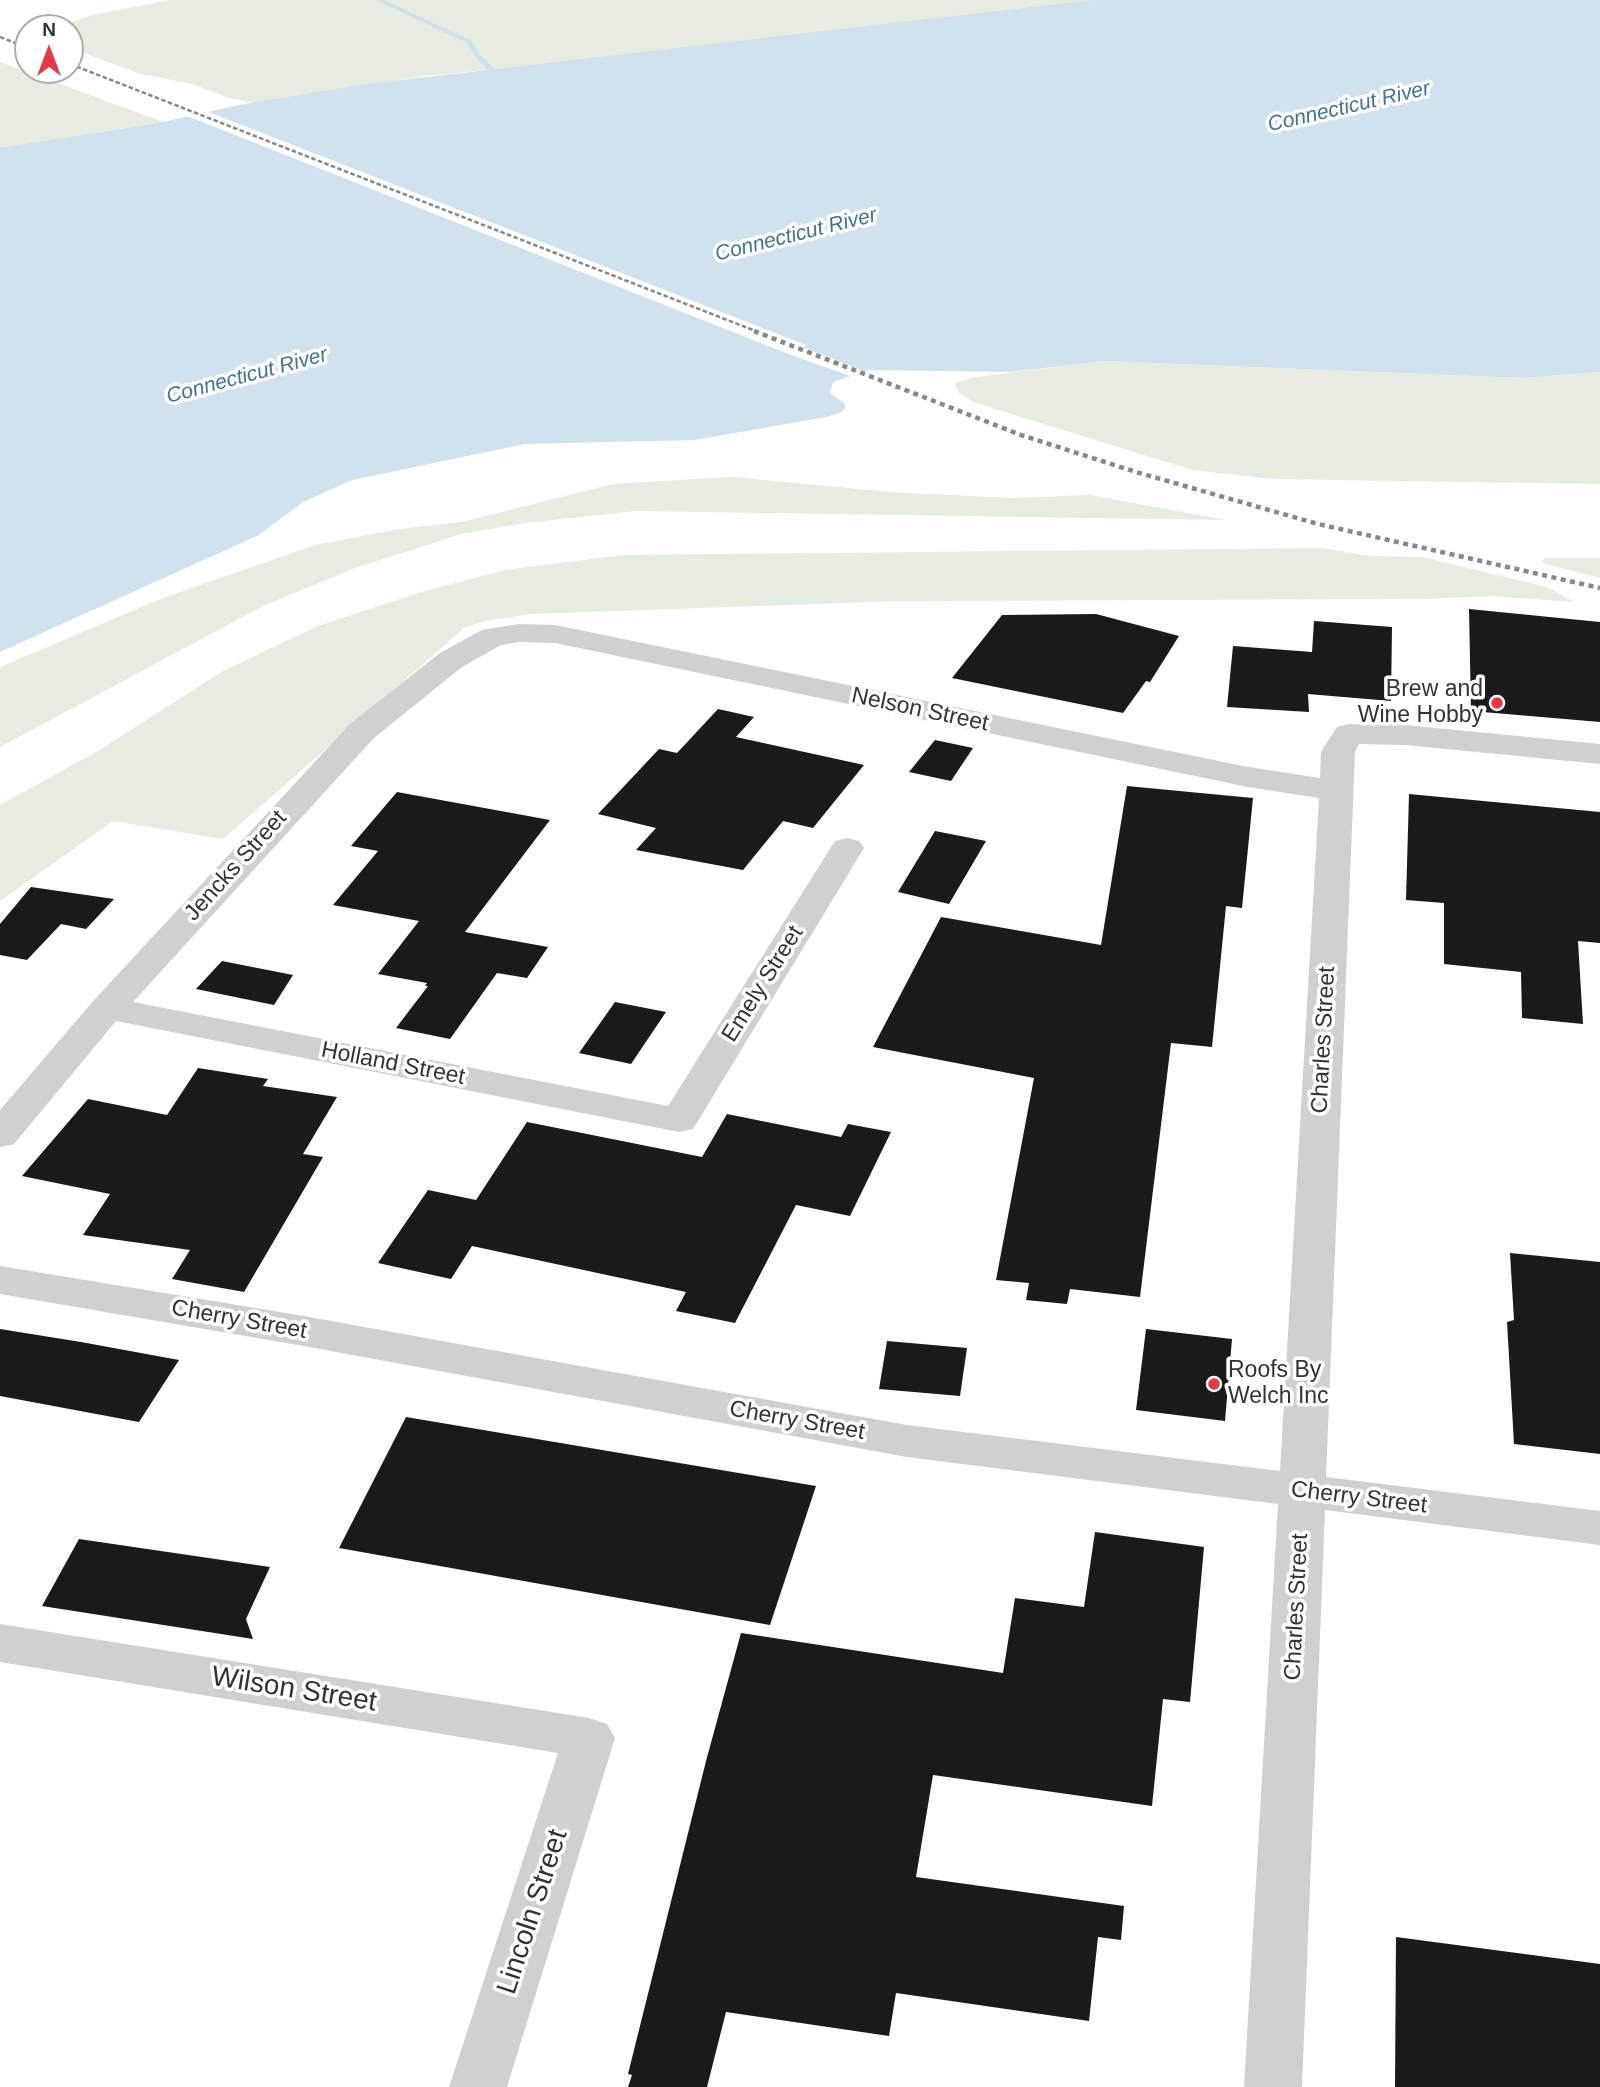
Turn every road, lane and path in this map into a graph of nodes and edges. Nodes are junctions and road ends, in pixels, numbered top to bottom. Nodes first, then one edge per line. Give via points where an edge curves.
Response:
1 (505, 634) joint
2 (1600, 754) edge
3 (1336, 791) junction
4 (847, 848) dead end
5 (107, 1008) junction
6 (679, 1119) joint
7 (0, 1135) edge
8 (0, 1280) edge
9 (1303, 1491) junction
10 (1600, 1528) edge
11 (0, 1643) edge
12 (589, 1738) joint
13 (478, 2087) edge
14 (1273, 2087) edge

1 - 3 street, Nelson Street via 555,634 1248,777
1 - 5 street, Jencks Street via 460,654 362,731
2 - 3 street, Charles Street via 1349,734 1338,752
3 - 9 street, Charles Street
4 - 6 street, Emely Street
5 - 6 street, Holland Street
5 - 7 street, Jencks Street
8 - 9 street, Cherry Street via 907,1441
9 - 10 street, Cherry Street
9 - 14 street, Charles Street
11 - 12 street, Wilson Street
12 - 13 street, Lincoln Street

